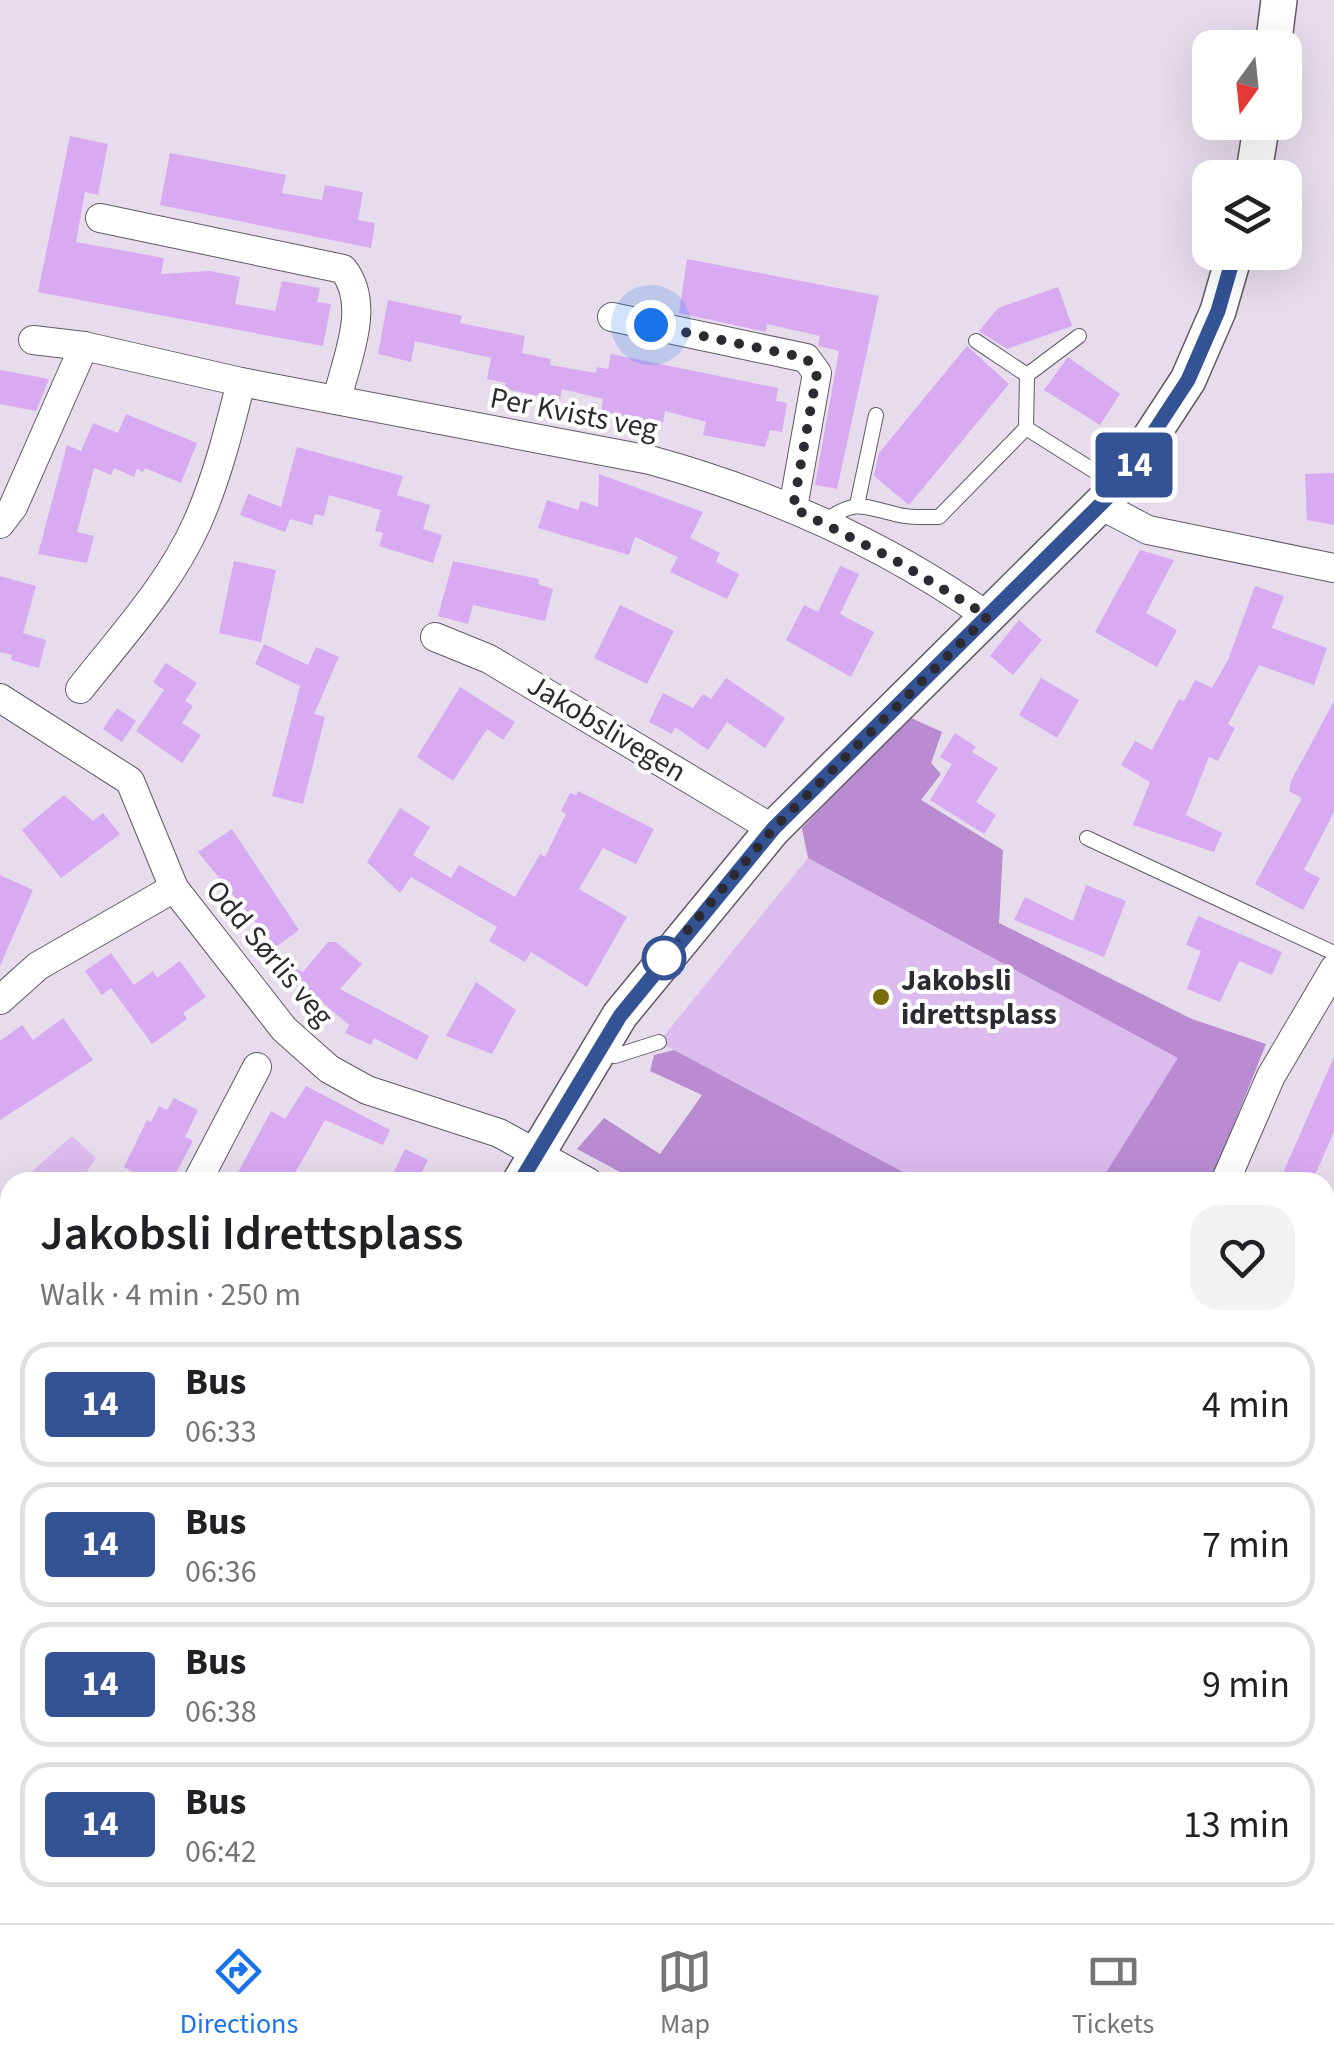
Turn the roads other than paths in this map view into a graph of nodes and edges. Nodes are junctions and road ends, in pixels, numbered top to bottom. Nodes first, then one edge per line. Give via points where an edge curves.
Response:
1 (1279, 0) edge
2 (1275, 30) edge
3 (100, 218) dead end
4 (1230, 270) edge
5 (612, 317) dead end
6 (1080, 336) dead end
7 (33, 340) dead end
8 (976, 341) dead end
9 (84, 346) junction
10 (1027, 375) junction
11 (242, 382) junction
12 (336, 400) junction
13 (876, 415) dead end
14 (1026, 428) junction
15 (1110, 497) junction
16 (857, 505) junction
17 (793, 508) junction
18 (825, 521) junction
19 (0, 524) edge
20 (1334, 568) edge
21 (988, 616) junction
22 (435, 637) dead end
23 (80, 689) dead end
24 (0, 698) edge
25 (774, 828) junction
26 (1087, 838) dead end
27 (174, 888) junction
28 (1334, 953) edge
29 (1334, 969) edge
30 (0, 1000) edge
31 (659, 1042) dead end
32 (600, 1045) junction
33 (257, 1067) dead end
34 (536, 1150) junction
35 (202, 1172) edge
36 (525, 1172) edge
37 (572, 1172) edge
38 (1228, 1172) edge

1 - 2 street
3 - 12 street via 343,269 356,284 359,302
4 - 15 street via 1188,380
5 - 17 street via 806,358 817,373
6 - 10 lane
7 - 9 street, Per Kvists veg
8 - 10 lane
9 - 11 street, Per Kvists veg
9 - 19 street
10 - 14 lane
11 - 12 street, Per Kvists veg
11 - 23 street via 196,526 147,604
12 - 17 street, Per Kvists veg via 650,460
13 - 16 lane
14 - 15 lane
14 - 16 lane via 940,517
15 - 20 street via 1148,530
15 - 21 street
16 - 18 lane
17 - 18 street, Per Kvists veg
18 - 21 street, Per Kvists veg
21 - 25 street
22 - 25 street, Jakobslivegen via 490,659
24 - 27 street, Odd Sørlis veg via 130,780
25 - 32 street via 647,978
26 - 28 lane
27 - 30 street, Odd Sørlis veg via 38,966
27 - 34 street, Odd Sørlis veg via 284,1029 329,1070
29 - 38 street via 1271,1076
31 - 32 lane via 616,1056
32 - 34 street
33 - 35 street
34 - 36 street
34 - 37 street, Odd Sørlis veg

